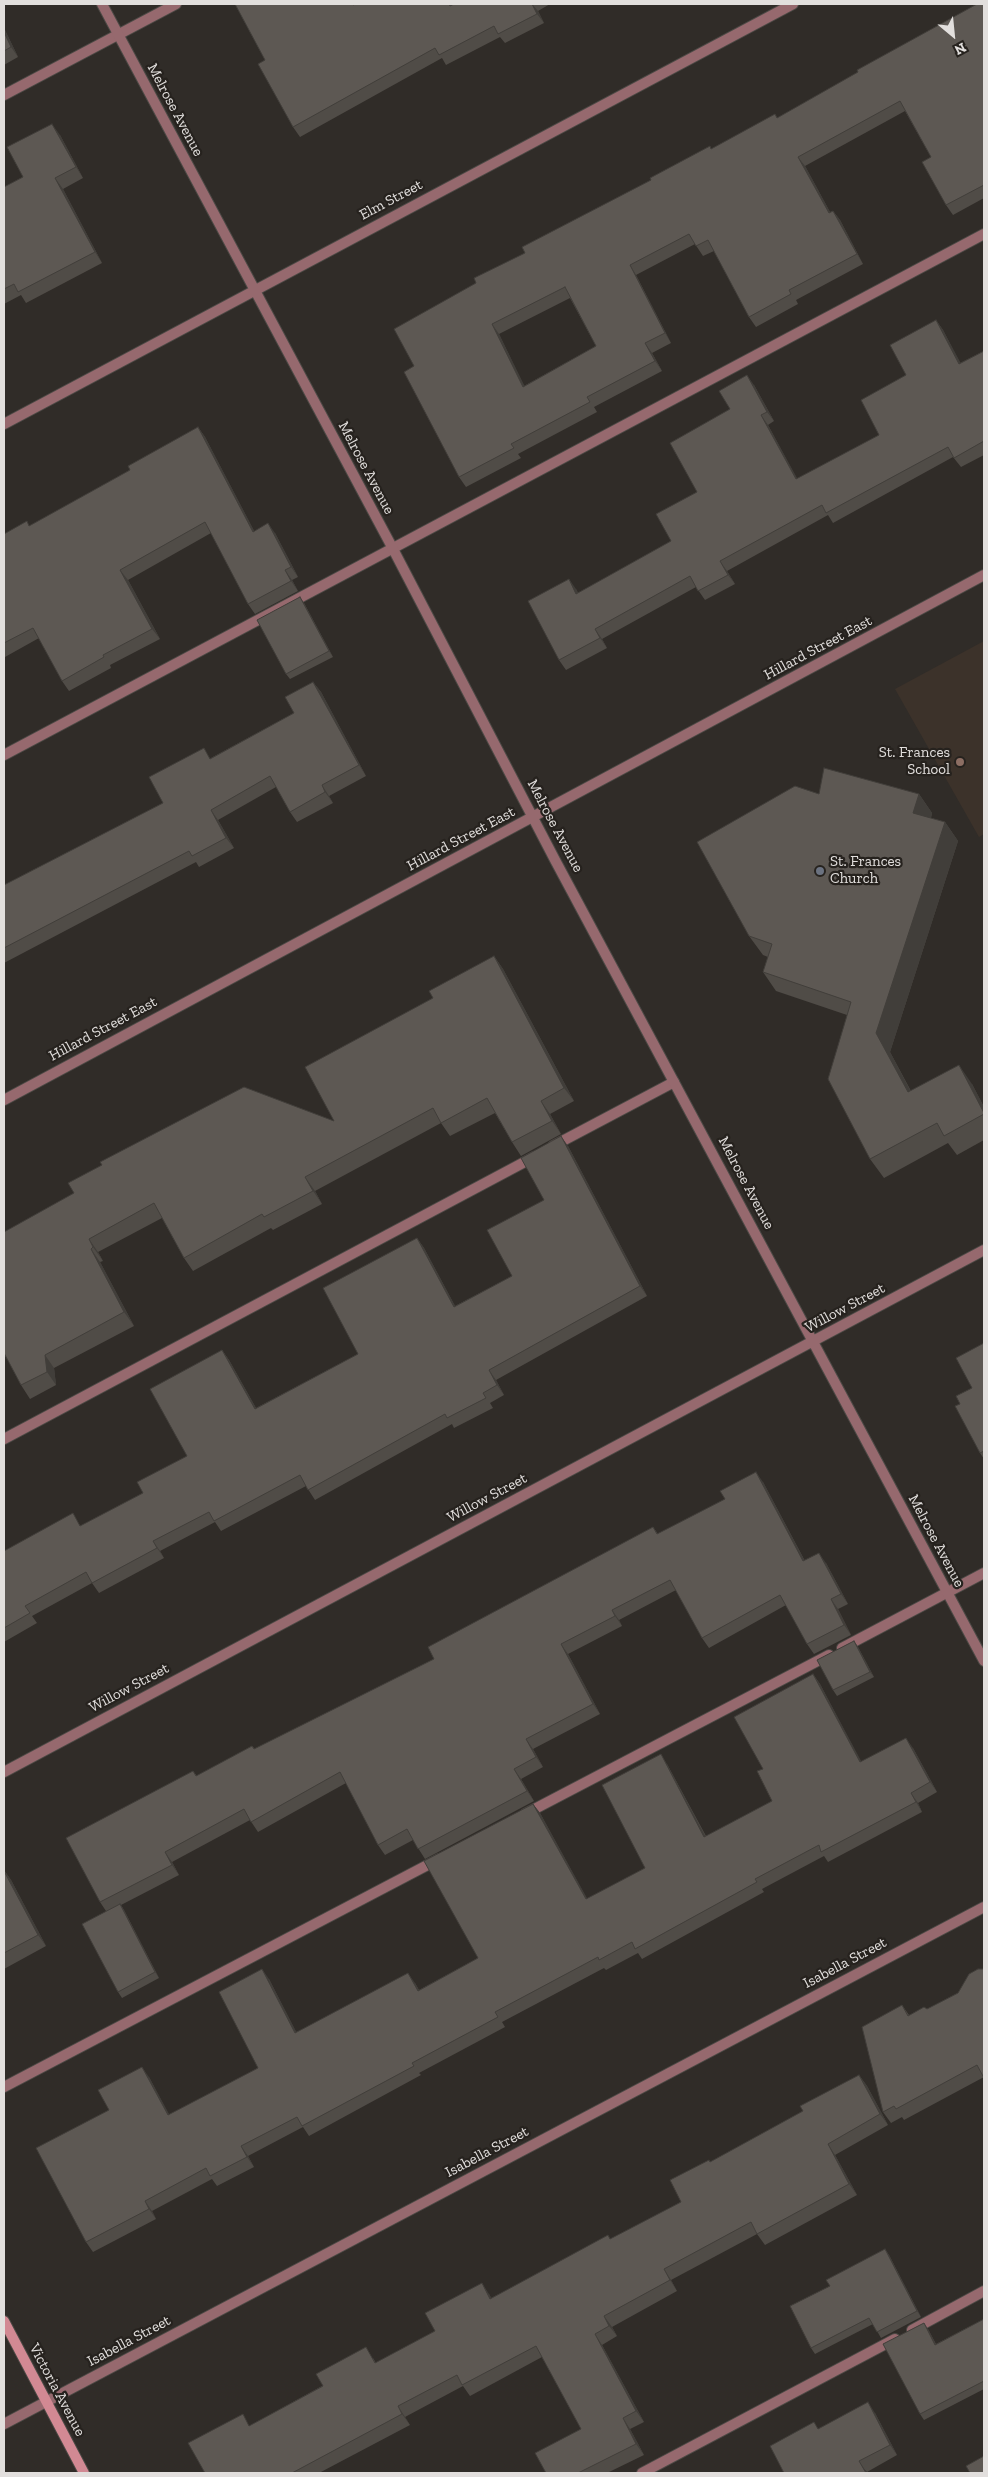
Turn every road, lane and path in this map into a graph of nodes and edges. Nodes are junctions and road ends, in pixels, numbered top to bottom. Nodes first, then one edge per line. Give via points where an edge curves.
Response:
1 (102, 4) edge
2 (176, 4) edge
3 (793, 4) edge
4 (118, 35) junction
5 (4, 95) edge
6 (984, 234) edge
7 (254, 289) junction
8 (4, 424) edge
9 (392, 547) junction
10 (984, 575) edge
11 (4, 755) edge
12 (533, 818) junction
13 (674, 1082) junction
14 (4, 1100) edge
15 (984, 1250) edge
16 (814, 1341) junction
17 (4, 1439) edge
18 (984, 1573) edge
19 (947, 1593) junction
20 (984, 1661) edge
21 (4, 1772) edge
22 (515, 1819) edge
23 (444, 1856) edge
24 (984, 1907) edge
25 (4, 2087) edge
26 (984, 2291) edge
27 (4, 2322) edge
28 (46, 2402) junction
29 (4, 2424) edge
30 (84, 2473) edge
31 (642, 2473) edge

1 - 4 street, Melrose Avenue
2 - 4 street
3 - 7 street, Elm Street
4 - 5 street
4 - 7 street, Melrose Avenue
6 - 9 street
7 - 8 street, Elm Street
7 - 9 street, Melrose Avenue
9 - 11 street
9 - 12 street, Melrose Avenue
10 - 12 street, Hillard Street East
12 - 13 street, Melrose Avenue
12 - 14 street, Hillard Street East
13 - 16 street, Melrose Avenue
13 - 17 street
15 - 16 street, Willow Street
16 - 19 street, Melrose Avenue
16 - 21 street, Willow Street
18 - 19 street
19 - 20 street, Melrose Avenue
19 - 22 street
23 - 25 street
24 - 28 street, Isabella Street
26 - 31 street
27 - 28 street, Victoria Avenue
28 - 29 street, Isabella Street
28 - 30 street, Victoria Avenue

